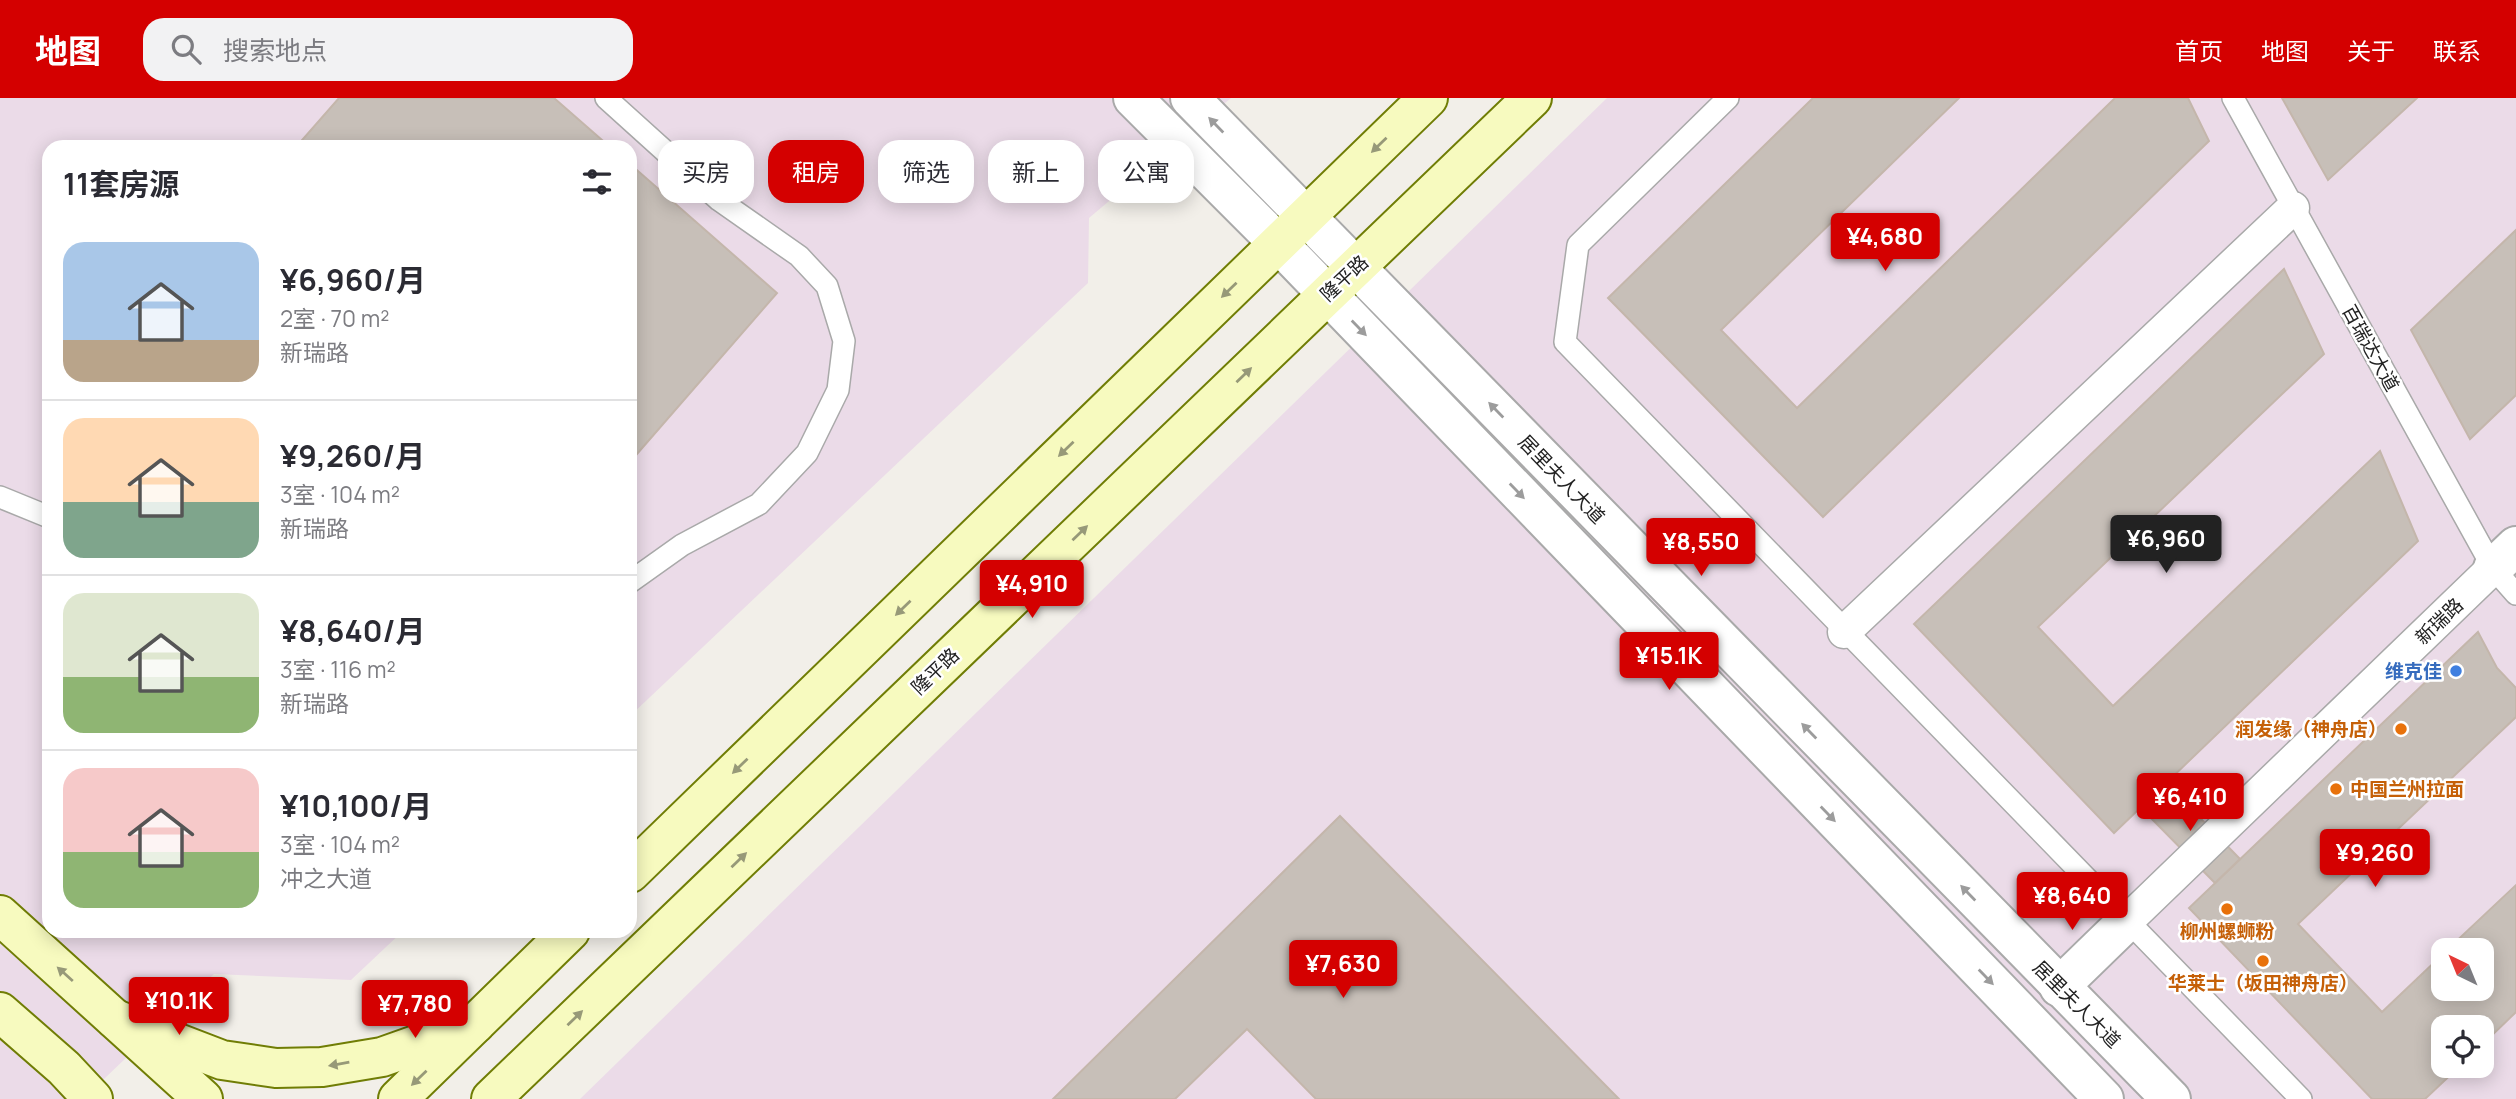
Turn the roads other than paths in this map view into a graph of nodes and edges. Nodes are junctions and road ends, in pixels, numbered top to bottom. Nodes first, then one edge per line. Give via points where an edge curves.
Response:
1 (606, 98) edge
2 (1133, 98) edge
3 (1190, 98) edge
4 (1428, 98) edge
5 (1532, 98) edge
6 (1728, 98) edge
7 (2233, 98) edge
8 (2293, 208) junction
9 (1306, 216) junction
10 (1278, 243) junction
11 (1356, 268) junction
12 (1327, 295) junction
13 (0, 497) edge
14 (42, 514) edge
15 (2508, 569) edge
16 (637, 577) edge
17 (1844, 632) junction
18 (637, 866) edge
19 (0, 915) edge
20 (2127, 921) junction
21 (563, 938) edge
22 (2059, 987) junction
23 (0, 1012) edge
24 (116, 1019) junction
25 (475, 1024) junction
26 (542, 1050) junction
27 (74, 1084) edge
28 (2092, 1095) edge
29 (93, 1099) edge
30 (203, 1099) edge
31 (398, 1099) edge
32 (491, 1099) edge
33 (513, 1099) edge
34 (2171, 1099) edge
35 (2301, 1099) edge

1 - 16 lane via 719,200 799,256 827,286 844,341 838,390 807,453 759,504 682,545
2 - 10 street
9 -> 3 street, 居里夫人大道
4 -> 9 main road
5 - 11 main road, 隆平路
6 - 17 lane via 1578,245 1565,342
7 - 8 lane, 百瑞达大道
8 - 15 lane, 百瑞达大道
8 - 17 street
9 - 10 main road
9 - 11 street, 居里夫人大道
10 - 12 street
10 -> 18 main road
11 - 12 main road, 隆平路
22 -> 11 street, 居里夫人大道
26 -> 12 main road, 隆平路
12 -> 28 street
13 - 14 lane
15 - 20 street, 新瑞路
17 - 20 lane
24 -> 19 main road
20 - 22 street, 新瑞路
20 - 35 lane
21 - 25 main road
22 - 34 street, 居里夫人大道
23 - 27 main road
25 -> 24 main road via 382,1057 322,1067 276,1068 222,1060
24 - 30 main road
25 -> 31 main road
26 - 32 main road, 隆平路
26 - 33 main road
27 - 29 main road

